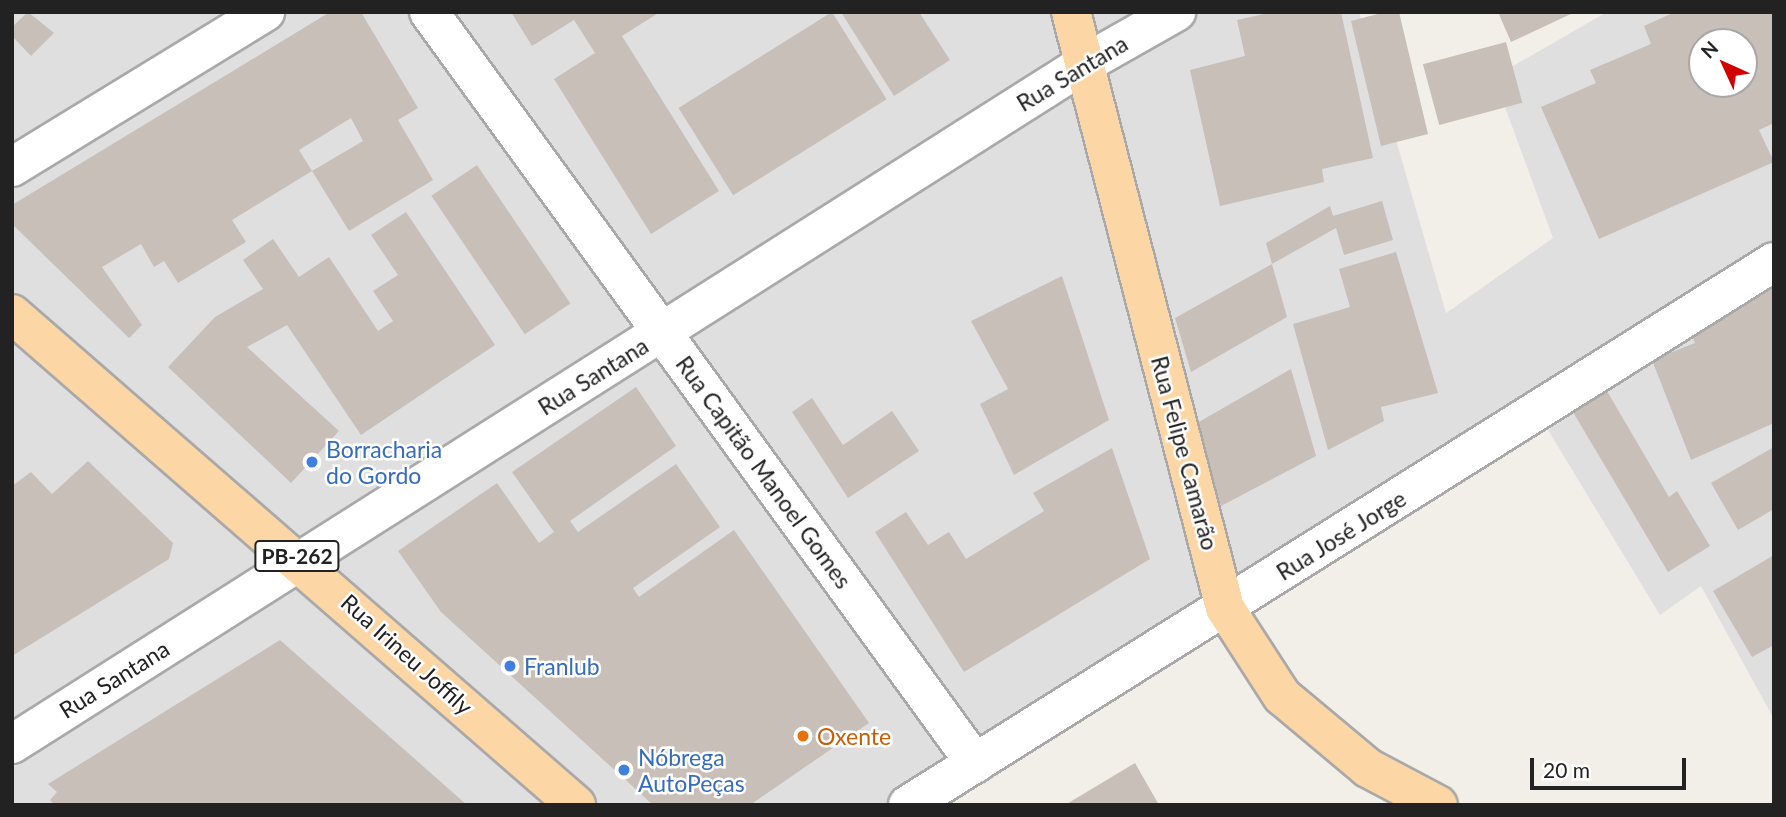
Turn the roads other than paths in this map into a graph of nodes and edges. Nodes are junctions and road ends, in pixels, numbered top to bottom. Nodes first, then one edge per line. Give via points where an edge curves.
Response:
1 (265, 12) edge
2 (429, 12) edge
3 (1071, 12) edge
4 (1176, 12) edge
5 (1084, 64) junction
6 (12, 167) edge
7 (1774, 262) edge
8 (12, 314) edge
9 (663, 332) junction
10 (302, 560) junction
11 (1226, 608) junction
12 (12, 744) edge
13 (975, 763) junction
14 (576, 805) edge
15 (908, 805) edge
16 (1438, 805) edge

1 - 6 street
2 - 9 street, Rua Capitão Manoel Gomes
3 - 5 main road, Rua Felipe Camarão
4 - 5 street, Rua Santana
5 - 9 street, Rua Santana
5 - 11 main road, Rua Felipe Camarão
7 - 11 street, Rua José Jorge
8 - 10 main road, Rua Irineu Joffily / PB-262
9 - 10 street, Rua Santana
9 - 13 street, Rua Capitão Manoel Gomes
10 - 12 street, Rua Santana
10 - 14 main road, Rua Irineu Joffily / PB-262
11 - 13 street, Rua José Jorge
11 - 16 main road, Rua Felipe Camarão via 1282,696 1368,768
13 - 15 street, Rua José Jorge

